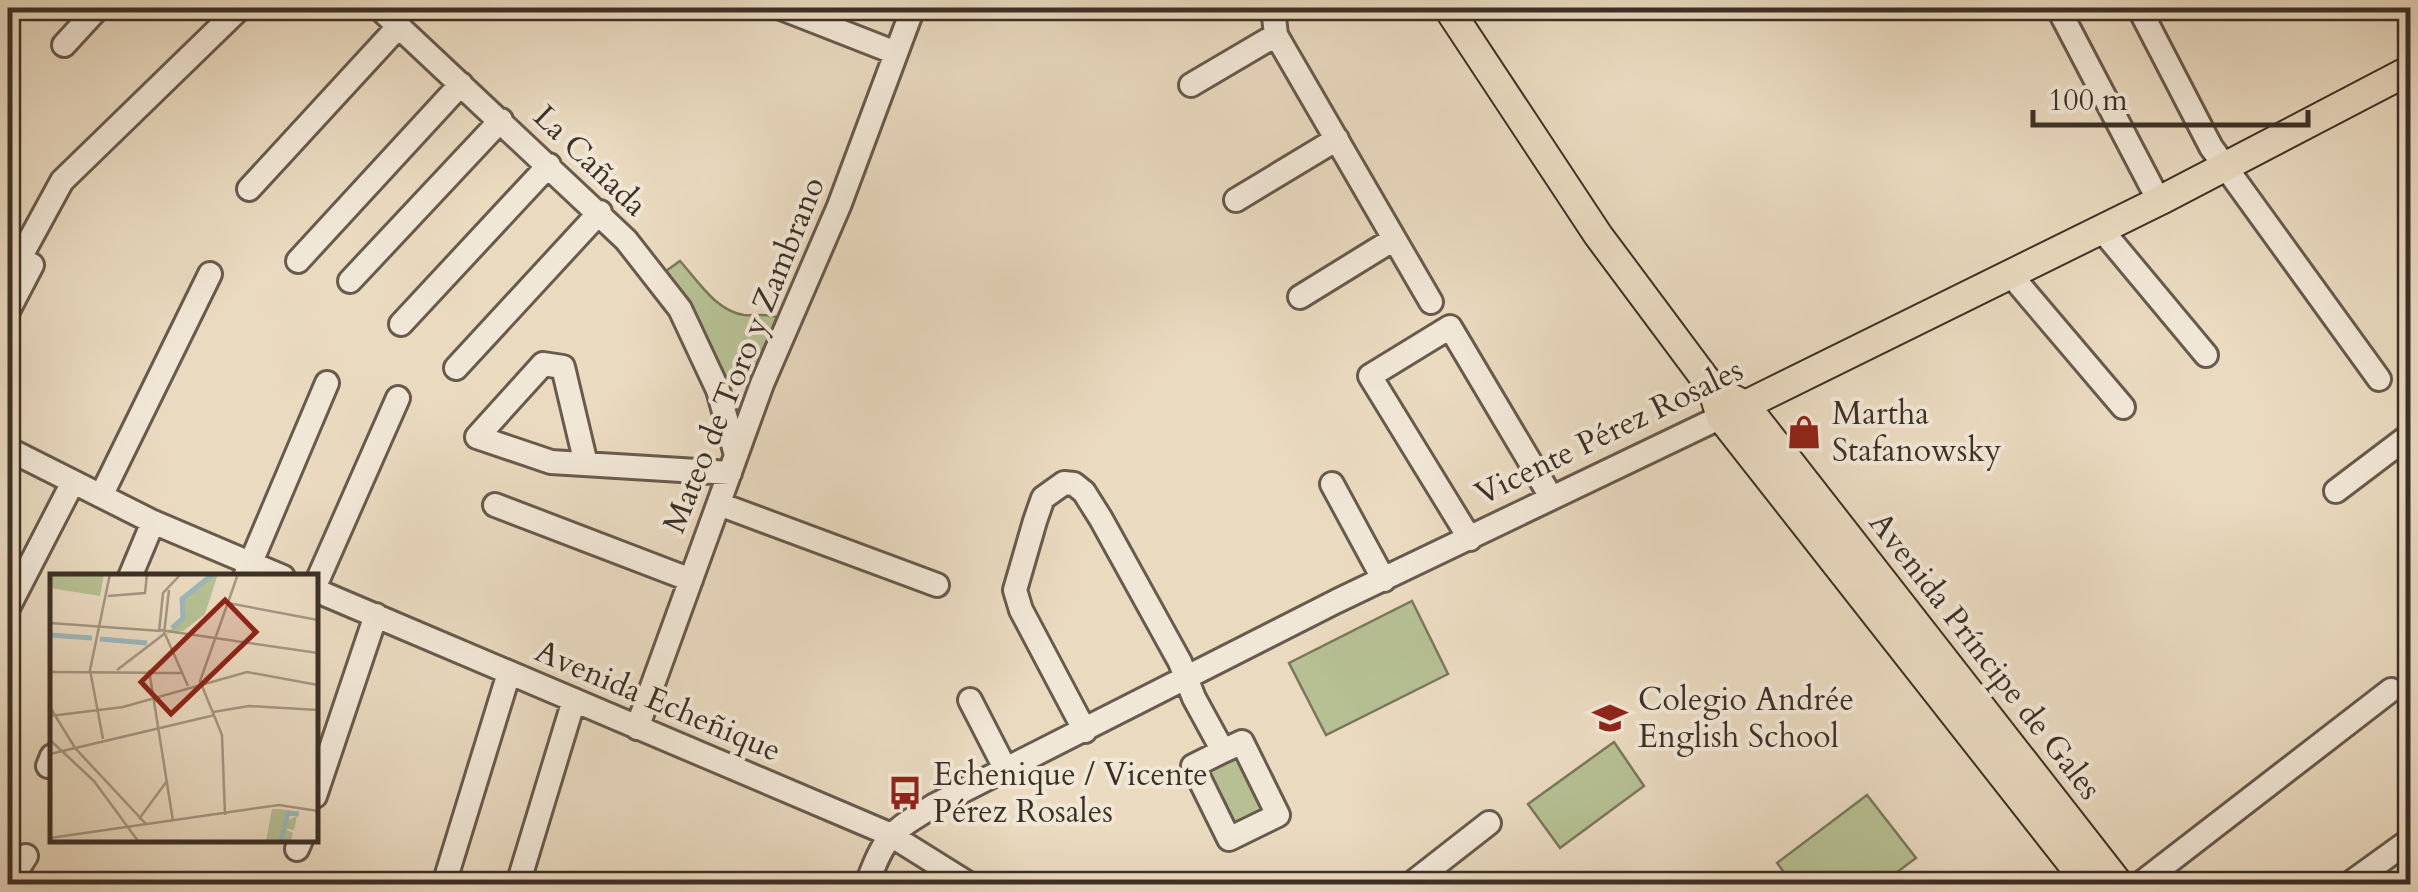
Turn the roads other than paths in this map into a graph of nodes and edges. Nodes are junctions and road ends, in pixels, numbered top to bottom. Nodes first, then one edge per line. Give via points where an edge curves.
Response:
1 (98, 8) edge
2 (240, 8) edge
3 (379, 8) edge
4 (781, 8) edge
5 (913, 8) edge
6 (1273, 8) edge
7 (1448, 8) edge
8 (2058, 8) edge
9 (2139, 8) edge
10 (399, 26) junction
11 (1276, 35) junction
12 (64, 45) dead end
13 (896, 53) junction
14 (2410, 70) edge
15 (461, 84) junction
16 (1192, 85) dead end
17 (501, 120) junction
18 (1336, 140) junction
19 (86, 159) junction
20 (550, 165) junction
21 (2226, 168) junction
22 (248, 189) dead end
23 (1236, 200) dead end
24 (2159, 201) junction
25 (600, 212) junction
26 (2101, 229) junction
27 (1394, 240) junction
28 (298, 262) dead end
29 (210, 274) dead end
30 (2010, 274) junction
31 (8, 280) edge
32 (350, 281) dead end
33 (1300, 297) dead end
34 (1431, 302) dead end
35 (8, 312) edge
36 (401, 324) dead end
37 (2206, 355) dead end
38 (456, 368) dead end
39 (2380, 379) dead end
40 (328, 383) dead end
41 (718, 390) junction
42 (398, 398) dead end
43 (2123, 407) dead end
44 (1733, 411) junction
45 (751, 414) junction
46 (2410, 435) edge
47 (8, 448) edge
48 (586, 464) junction
49 (733, 464) junction
50 (73, 482) junction
51 (1332, 484) dead end
52 (2336, 490) dead end
53 (100, 496) junction
54 (1551, 498) junction
55 (719, 504) junction
56 (495, 505) dead end
57 (153, 522) junction
58 (1470, 539) junction
59 (247, 570) edge
60 (131, 574) edge
61 (691, 580) junction
62 (1384, 580) junction
63 (318, 581) edge
64 (938, 586) dead end
65 (318, 589) edge
66 (8, 608) edge
67 (376, 615) junction
68 (509, 673) junction
69 (1187, 678) junction
70 (2391, 690) dead end
71 (574, 700) junction
72 (970, 700) dead end
73 (637, 728) junction
74 (1085, 732) junction
75 (1223, 751) dead end
76 (1006, 770) junction
77 (318, 787) edge
78 (1489, 823) dead end
79 (889, 834) junction
80 (2410, 840) edge
81 (26, 856) dead end
82 (8, 884) edge
83 (444, 884) edge
84 (518, 884) edge
85 (867, 884) edge
86 (968, 884) edge
87 (1411, 884) edge
88 (2088, 884) edge
89 (2119, 884) edge
90 (2140, 884) edge
91 (2349, 884) edge

1 - 12 street
2 - 19 street
3 - 10 street, La Cañada
4 - 13 street
5 - 13 street, Mateo de Toro y Zambrano
6 - 11 street
7 - 44 main road, Avenida Príncipe de Gales via 1598,235
8 - 24 street
9 - 21 street
10 - 15 street, La Cañada
10 - 22 street
11 - 16 street
11 - 18 street
13 - 45 street, Mateo de Toro y Zambrano
14 - 21 main road, Vicente Pérez Rosales
15 - 17 street, La Cañada
15 - 28 street
17 - 20 street, La Cañada
17 - 32 street
18 - 23 street
18 - 27 street
19 - 31 street via 62,182
19 - 35 street
20 - 25 street, La Cañada
20 - 36 street
21 - 24 main road, Vicente Pérez Rosales
21 - 39 street
24 - 26 main road, Vicente Pérez Rosales
25 - 38 street
25 - 41 street, La Cañada via 680,309
26 - 30 main road, Vicente Pérez Rosales
26 - 37 street
27 - 33 street
27 - 34 street
29 - 53 street
30 - 43 street
30 - 44 main road, Vicente Pérez Rosales
40 - 59 street
41 - 45 street, La Cañada
41 - 49 street, La Cañada
42 - 63 street
44 - 54 street, Vicente Pérez Rosales
44 - 88 main road, Avenida Príncipe de Gales
44 - 89 main road, Avenida Príncipe de Gales
45 - 49 street, Mateo de Toro y Zambrano
46 - 52 street
47 - 50 street
48 - 48 street via 563,367 543,364 476,437 551,462
48 - 49 street
49 - 55 street, Mateo de Toro y Zambrano
50 - 53 street
50 - 66 street
51 - 62 street
53 - 57 street
54 - 58 street, Vicente Pérez Rosales
54 - 58 street via 1450,328 1370,376
55 - 61 street, Mateo de Toro y Zambrano
55 - 64 street
56 - 61 street
57 - 59 street
57 - 60 street
58 - 62 street, Vicente Pérez Rosales
61 - 73 street, Mateo de Toro y Zambrano
62 - 69 street, Vicente Pérez Rosales
65 - 67 street, Avenida Echeñique
67 - 68 street, Avenida Echeñique
67 - 77 street
68 - 71 street, Avenida Echeñique
68 - 83 street
69 - 74 street, Vicente Pérez Rosales
69 - 74 street via 1084,492 1064,483 1052,489 1014,590
69 - 75 street
70 - 90 street
71 - 73 street, Avenida Echeñique
71 - 84 street
72 - 76 street
73 - 79 street, Avenida Echeñique
74 - 76 street, Vicente Pérez Rosales
76 - 79 street, Vicente Pérez Rosales
78 - 87 street
79 - 85 street
79 - 86 street, Avenida Echeñique
80 - 91 street
81 - 82 street

